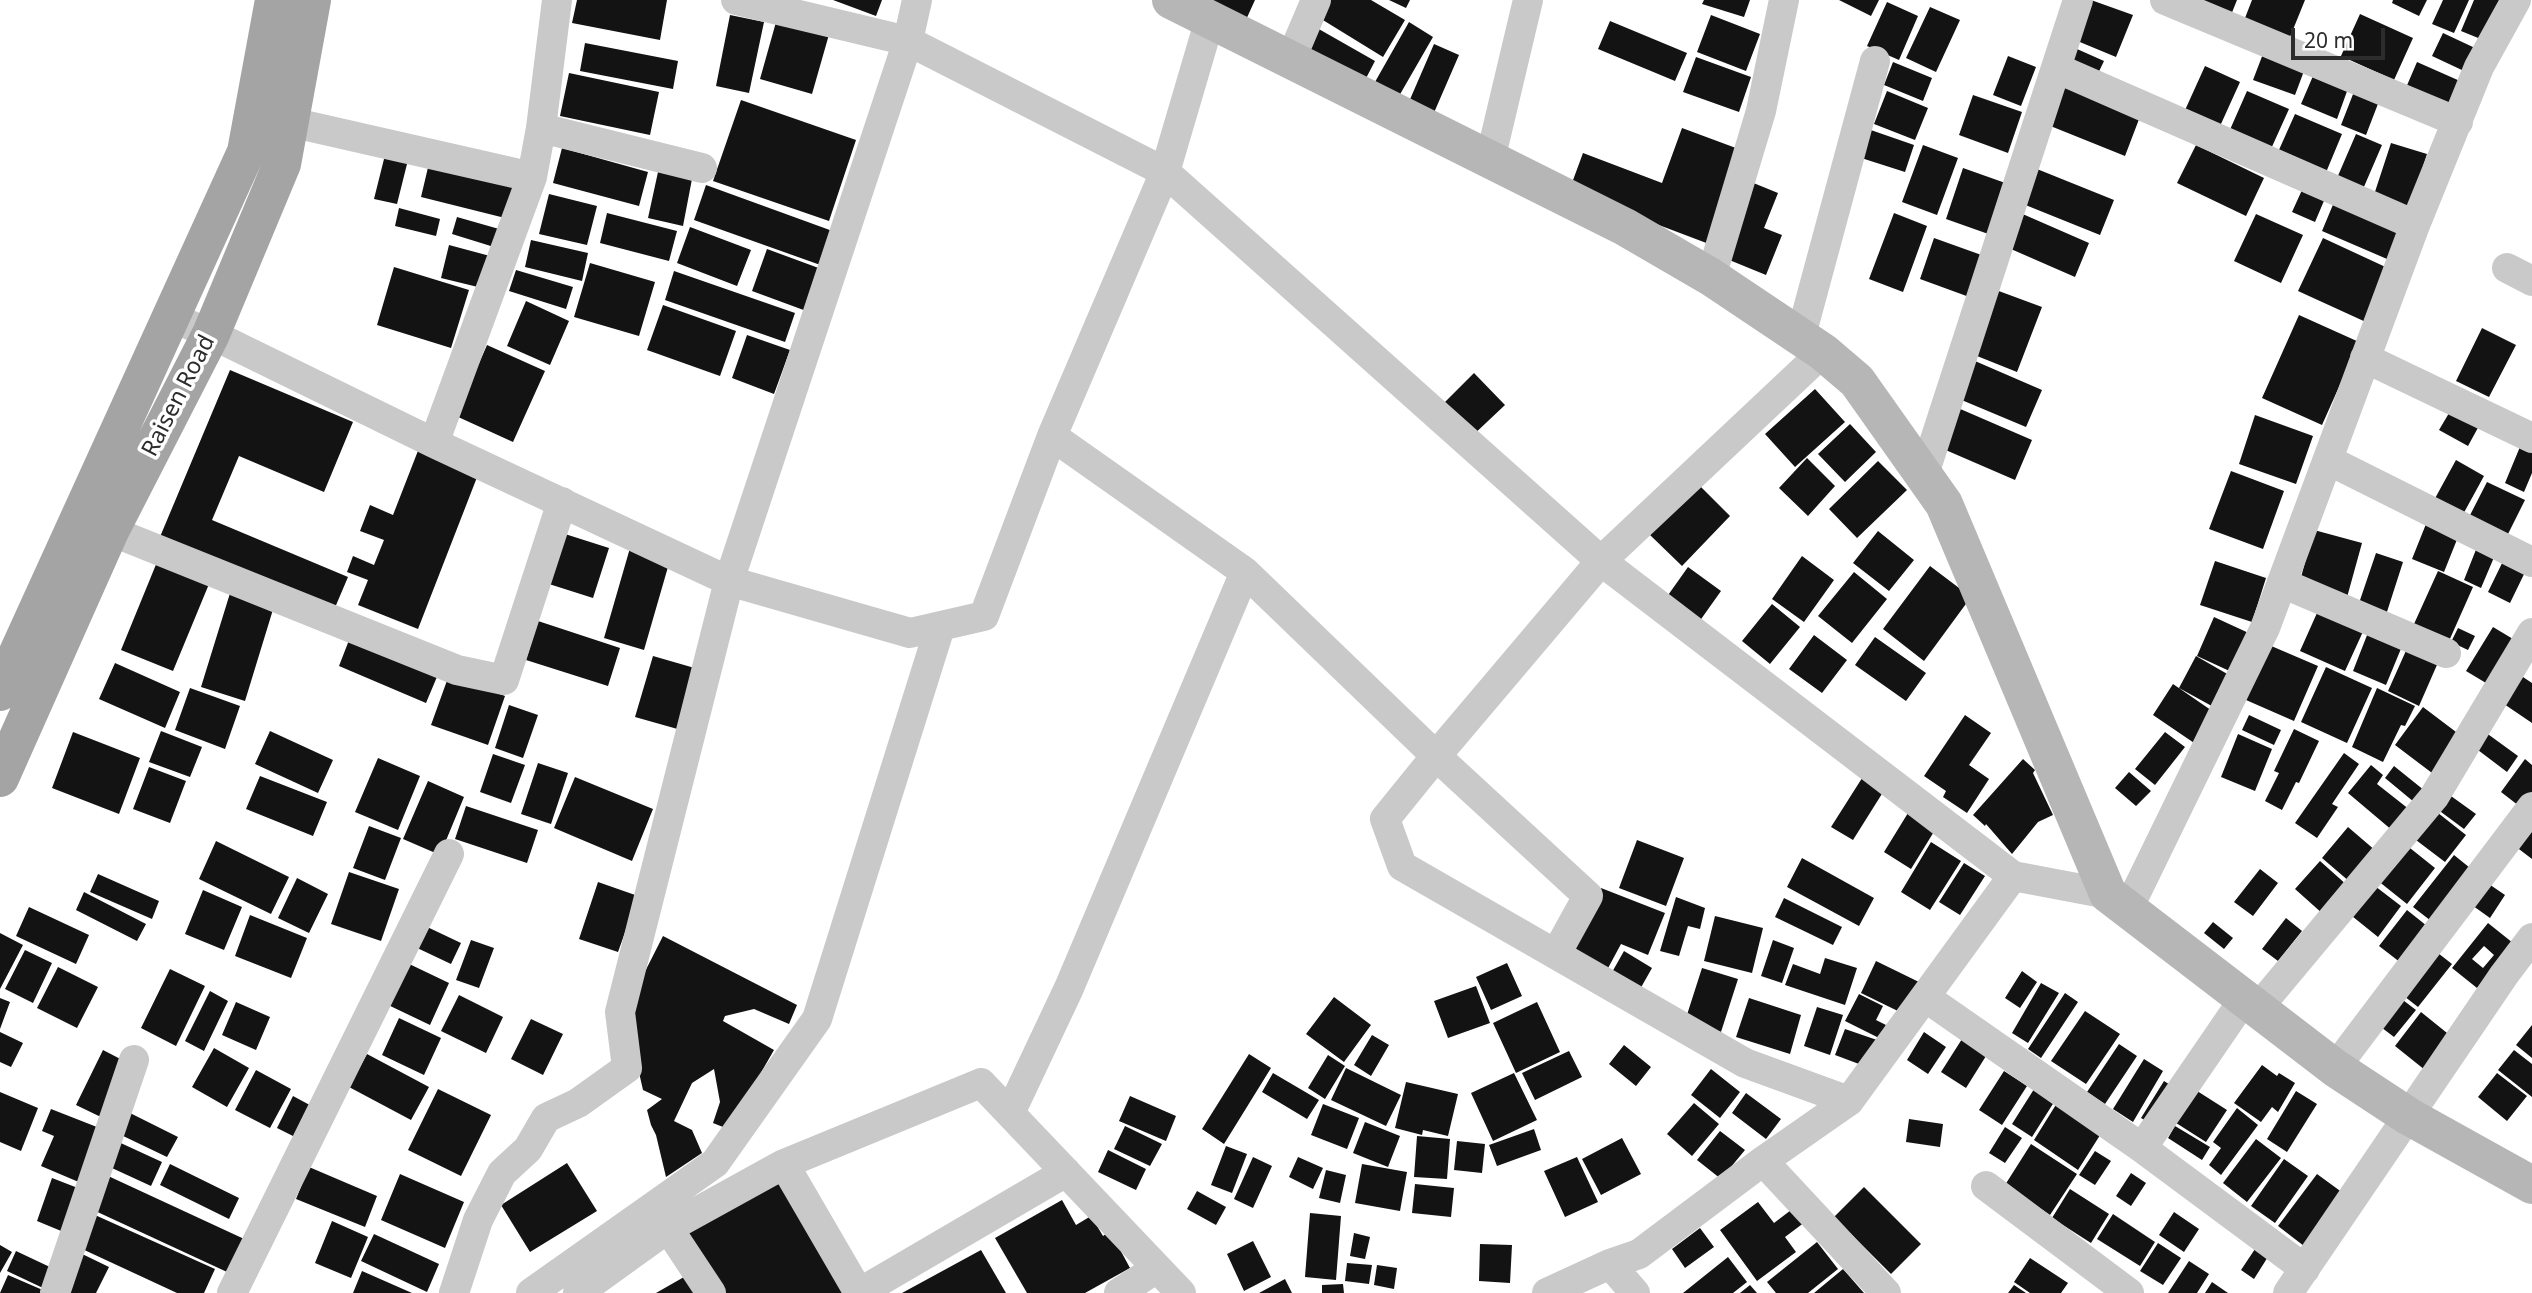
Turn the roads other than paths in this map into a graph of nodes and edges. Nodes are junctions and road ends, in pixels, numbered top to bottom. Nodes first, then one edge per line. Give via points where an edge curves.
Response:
1 (274, 0) edge
2 (312, 0) edge
3 (557, 0) edge
4 (736, 0) edge
5 (917, 0) edge
6 (1171, 0) edge
7 (1316, 0) edge
8 (1528, 0) edge
9 (1784, 0) edge
10 (2078, 0) edge
11 (2165, 0) edge
12 (2515, 0) edge
13 (1210, 19) junction
14 (908, 41) junction
15 (1290, 61) junction
16 (1875, 61) dead end
17 (2056, 68) junction
18 (290, 122) junction
19 (2458, 122) junction
20 (541, 128) junction
21 (1490, 160) junction
22 (702, 168) dead end
23 (1165, 172) junction
24 (532, 177) junction
25 (2415, 225) junction
26 (1711, 277) junction
27 (171, 317) junction
28 (211, 334) junction
29 (1812, 345) junction
30 (2365, 358) junction
31 (2530, 430) edge
32 (1052, 436) junction
33 (434, 443) junction
34 (2328, 460) junction
35 (1924, 474) junction
36 (562, 502) junction
37 (95, 524) junction
38 (1601, 561) junction
39 (2532, 562) edge
40 (1245, 572) junction
41 (729, 581) junction
42 (2281, 583) junction
43 (940, 626) junction
44 (2532, 633) edge
45 (2446, 653) dead end
46 (0, 692) edge
47 (1436, 756) junction
48 (0, 778) edge
49 (2532, 807) edge
50 (449, 854) dead end
51 (2012, 876) junction
52 (2118, 902) junction
53 (2532, 939) edge
54 (1556, 954) junction
55 (1925, 997) junction
56 (2251, 1004) junction
57 (134, 1060) dead end
58 (2335, 1068) junction
59 (1849, 1101) junction
60 (1010, 1113) junction
61 (2408, 1116) junction
62 (2142, 1148) junction
63 (1763, 1161) junction
64 (784, 1164) junction
65 (1066, 1172) junction
66 (2532, 1185) edge
67 (1986, 1186) dead end
68 (668, 1228) junction
69 (1609, 1264) junction
70 (1157, 1268) junction
71 (2305, 1269) junction
72 (2111, 1288) edge
73 (55, 1293) edge
74 (232, 1293) edge
75 (454, 1293) edge
76 (531, 1293) edge
77 (578, 1293) edge
78 (710, 1293) edge
79 (859, 1293) edge
80 (1119, 1293) edge
81 (1181, 1293) edge
82 (1547, 1293) edge
83 (1636, 1293) edge
84 (1885, 1293) edge
85 (2288, 1293) edge

1 - 27 main road, Raisen Road via 246,152
2 - 18 main road, Raisen Road
3 - 20 street
4 - 14 street
5 - 14 street
6 - 13 street
7 - 15 street
8 - 21 street
9 - 26 street via 1761,111
10 - 17 street
11 - 19 street
12 - 19 street via 2479,66
13 - 15 street
13 - 23 street
14 - 23 street
14 - 41 street
15 - 21 street
16 - 29 street
17 - 25 street
17 - 35 street
18 - 24 street
18 - 28 main road, Raisen Road via 282,164
19 - 25 street
20 - 22 street
20 - 24 street
21 - 26 street via 1625,227
23 - 32 street
23 - 38 street
24 - 33 street
25 - 30 street
26 - 29 street
27 - 28 street
27 - 37 main road, Raisen Road
28 - 33 street
28 - 37 main road, Raisen Road
29 - 35 street via 1857,382
29 - 38 street
30 - 31 street
30 - 34 street
32 - 40 street
32 - 43 street via 984,616
33 - 36 street
34 - 39 street
34 - 42 street
35 - 52 street via 1944,504
36 - 37 street via 503,680 457,670
36 - 41 street
37 - 46 main road, Raisen Road
37 - 48 main road, Raisen Road
38 - 47 street
38 - 51 street
40 - 47 street
40 - 60 street via 1069,988
41 - 43 street via 910,633
41 - 75 street via 620,1012 627,1068 546,1118 528,1149 502,1173 478,1220
42 - 45 street
42 - 52 street via 2264,628
43 - 76 street via 817,1020 715,1163
44 - 56 street via 2434,797
47 - 54 street via 1588,896
47 - 54 street via 1385,819 1402,866
49 - 58 street
50 - 74 street
51 - 52 street
51 - 55 street
52 - 56 street
53 - 61 street
54 - 59 street via 1745,1063
55 - 59 street
55 - 62 street
56 - 58 street
56 - 62 street
57 - 73 street
58 - 61 street
59 - 63 street
60 - 64 street via 981,1083
60 - 65 street
61 - 66 street
61 - 71 street
62 - 71 street
63 - 69 street via 1639,1255
63 - 84 street
64 - 68 street
64 - 79 street
65 - 70 street
65 - 79 street
67 - 72 street
68 - 77 street
68 - 78 street
69 - 82 street
69 - 83 street
70 - 80 street
70 - 81 street
71 - 85 street

